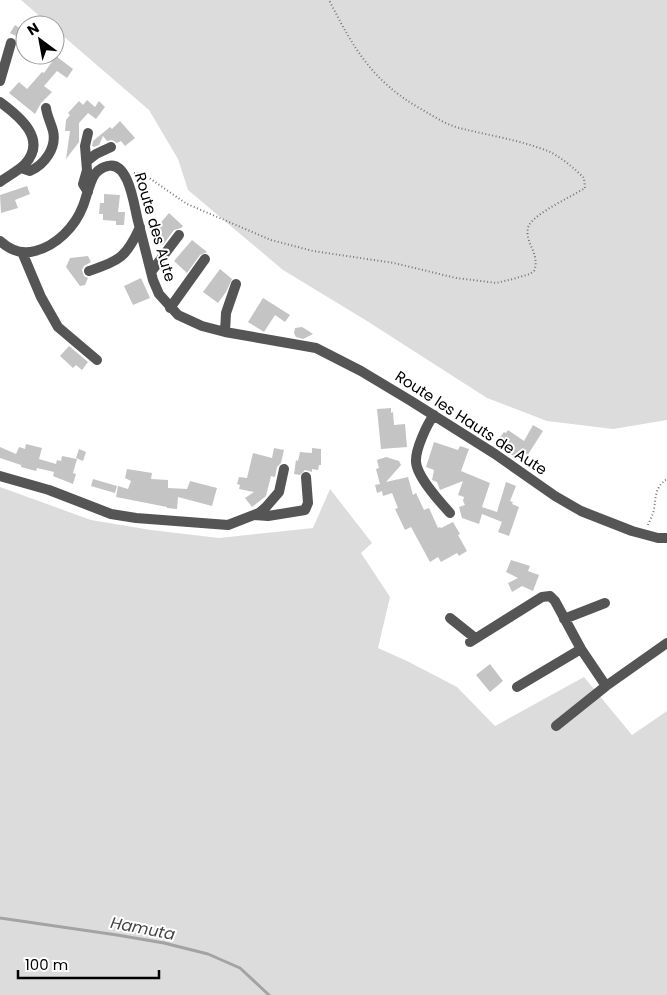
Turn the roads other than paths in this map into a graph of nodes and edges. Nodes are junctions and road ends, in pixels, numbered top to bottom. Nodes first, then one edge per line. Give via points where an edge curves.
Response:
1 (11, 44) dead end
2 (0, 81) edge
3 (0, 102) edge
4 (46, 108) dead end
5 (88, 133) dead end
6 (111, 147) dead end
7 (87, 161) junction
8 (19, 169) junction
9 (0, 171) edge
10 (0, 182) edge
11 (88, 192) junction
12 (140, 227) junction
13 (179, 235) dead end
14 (0, 241) edge
15 (22, 252) junction
16 (205, 260) dead end
17 (89, 271) dead end
18 (151, 272) junction
19 (236, 284) dead end
20 (170, 308) junction
21 (225, 332) junction
22 (258, 339) joint
23 (97, 360) dead end
24 (434, 415) junction
25 (284, 469) dead end
26 (0, 476) edge
27 (306, 478) dead end
28 (450, 513) dead end
29 (254, 515) junction
30 (667, 538) edge
31 (604, 603) dead end
32 (450, 618) dead end
33 (564, 618) junction
34 (667, 643) edge
35 (581, 649) junction
36 (606, 686) junction
37 (517, 687) dead end
38 (556, 726) dead end

1 - 2 street
3 - 8 street via 31,133 30,159
4 - 8 street via 54,132 50,153 37,168 30,171
5 - 7 street via 85,146
6 - 7 street
7 - 11 street via 83,184
8 - 9 street
8 - 10 street
11 - 12 street, Route des Aute via 95,174 105,166 112,165 124,172
11 - 15 street, Route des Aute via 82,209 60,238 41,250
12 - 17 street via 126,252 112,262
12 - 18 street, Route des Aute
13 - 18 street
14 - 15 street
15 - 23 street via 58,327
16 - 20 street
18 - 20 street, Route des Aute via 159,294
19 - 21 street via 226,313
20 - 21 street, Route des Aute via 202,326
21 - 22 street, Route des Aute
22 - 24 street, Route les Hauts de Aute via 316,348
24 - 28 street via 415,460 418,471
24 - 30 street, Route les Hauts de Aute via 581,511 644,534
25 - 29 street via 279,492
26 - 29 street via 49,490 111,514 136,518 228,525
27 - 29 street via 308,503 305,510
31 - 33 street
32 - 33 street via 473,640 542,597 550,596
33 - 35 street
34 - 36 street
35 - 36 street
35 - 37 street
36 - 38 street

